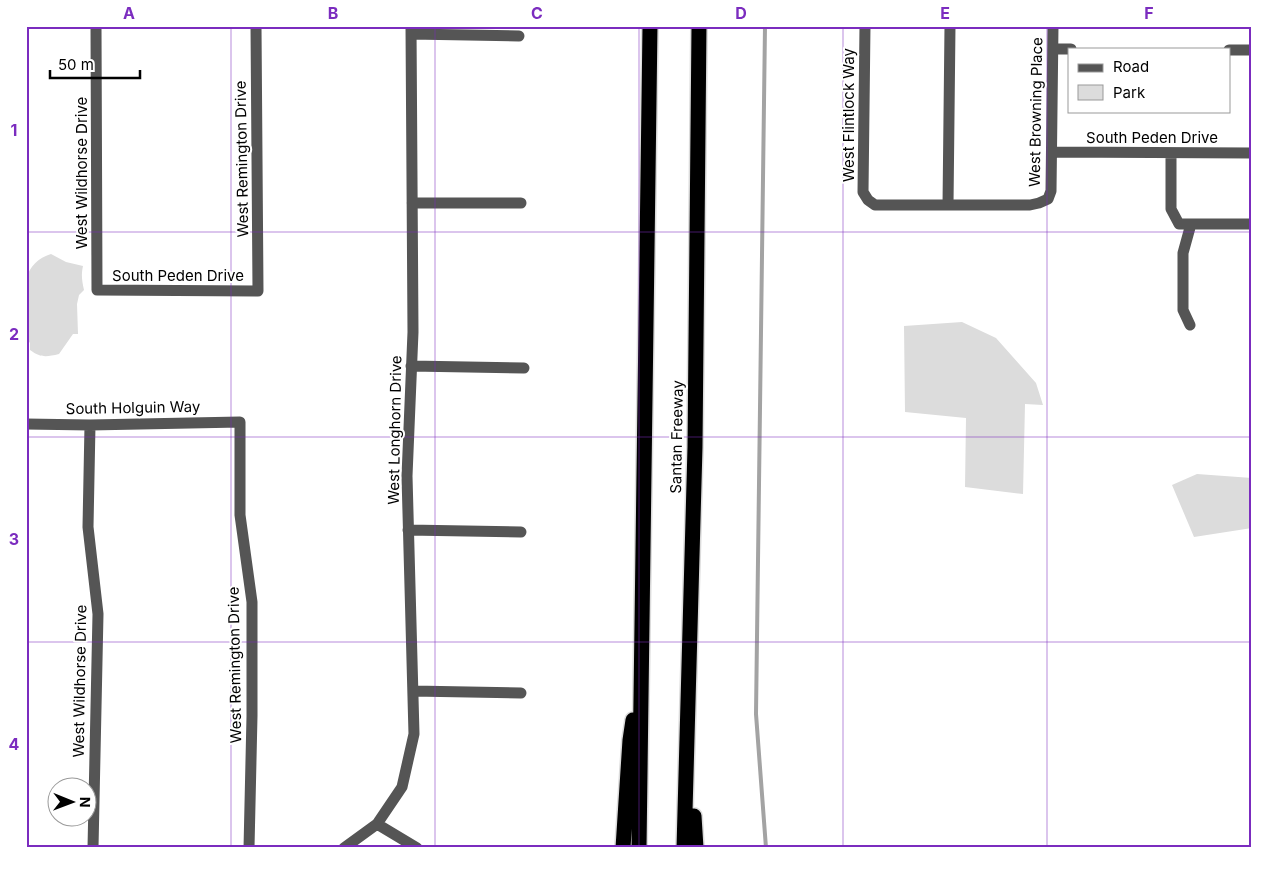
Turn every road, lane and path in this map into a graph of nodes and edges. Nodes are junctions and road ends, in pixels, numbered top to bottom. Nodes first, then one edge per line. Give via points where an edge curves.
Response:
1 (96, 26) edge
2 (256, 26) edge
3 (650, 26) edge
4 (699, 26) edge
5 (865, 26) edge
6 (950, 26) edge
7 (1053, 26) edge
8 (411, 30) edge
9 (520, 36) dead end
10 (1053, 49) junction
11 (1068, 49) edge
12 (1230, 50) edge
13 (1252, 50) edge
14 (1052, 152) junction
15 (1171, 153) junction
16 (1252, 153) edge
17 (412, 203) junction
18 (521, 203) dead end
19 (948, 205) junction
20 (1185, 224) junction
21 (1252, 224) edge
22 (97, 290) joint
23 (258, 291) joint
24 (1190, 325) dead end
25 (411, 366) junction
26 (524, 368) dead end
27 (240, 422) joint
28 (26, 424) edge
29 (90, 425) junction
30 (408, 530) junction
31 (521, 532) dead end
32 (641, 665) junction
33 (413, 691) junction
34 (521, 693) dead end
35 (688, 715) junction
36 (377, 824) junction
37 (93, 848) edge
38 (249, 848) edge
39 (344, 848) edge
40 (417, 848) edge
41 (623, 848) edge
42 (640, 848) edge
43 (684, 848) edge
44 (696, 848) edge

1 - 22 street, West Wildhorse Drive
2 - 23 street, West Remington Drive
3 - 32 highway
4 - 35 highway, Santan Freeway via 695,447
5 - 19 street, West Flintlock Way via 866,198 875,205
6 - 19 street
7 - 10 street, West Browning Place
8 - 9 street
8 - 17 street, West Longhorn Drive
10 - 11 street
10 - 14 street, West Browning Place
12 - 13 street
14 - 15 street, South Peden Drive
14 - 19 street, West Browning Place via 1051,191 1048,199 1039,204
15 - 16 street, South Peden Drive
15 - 20 street via 1171,209
17 - 18 street
17 - 25 street, West Longhorn Drive
20 - 21 street
20 - 24 street via 1182,310
22 - 23 street, South Peden Drive
25 - 26 street
25 - 30 street, West Longhorn Drive
27 - 29 street, South Holguin Way
27 - 38 street, West Remington Drive via 240,515 252,602
28 - 29 street, South Holguin Way
29 - 37 street, West Wildhorse Drive via 88,527 98,614
30 - 31 street
30 - 33 street, West Longhorn Drive
32 - 41 highway via 630,740
32 - 42 highway
33 - 34 street
33 - 36 street, West Longhorn Drive via 414,734 402,788
35 - 43 highway, Santan Freeway
35 - 44 highway
36 - 39 street, West Longhorn Drive
36 - 40 street

